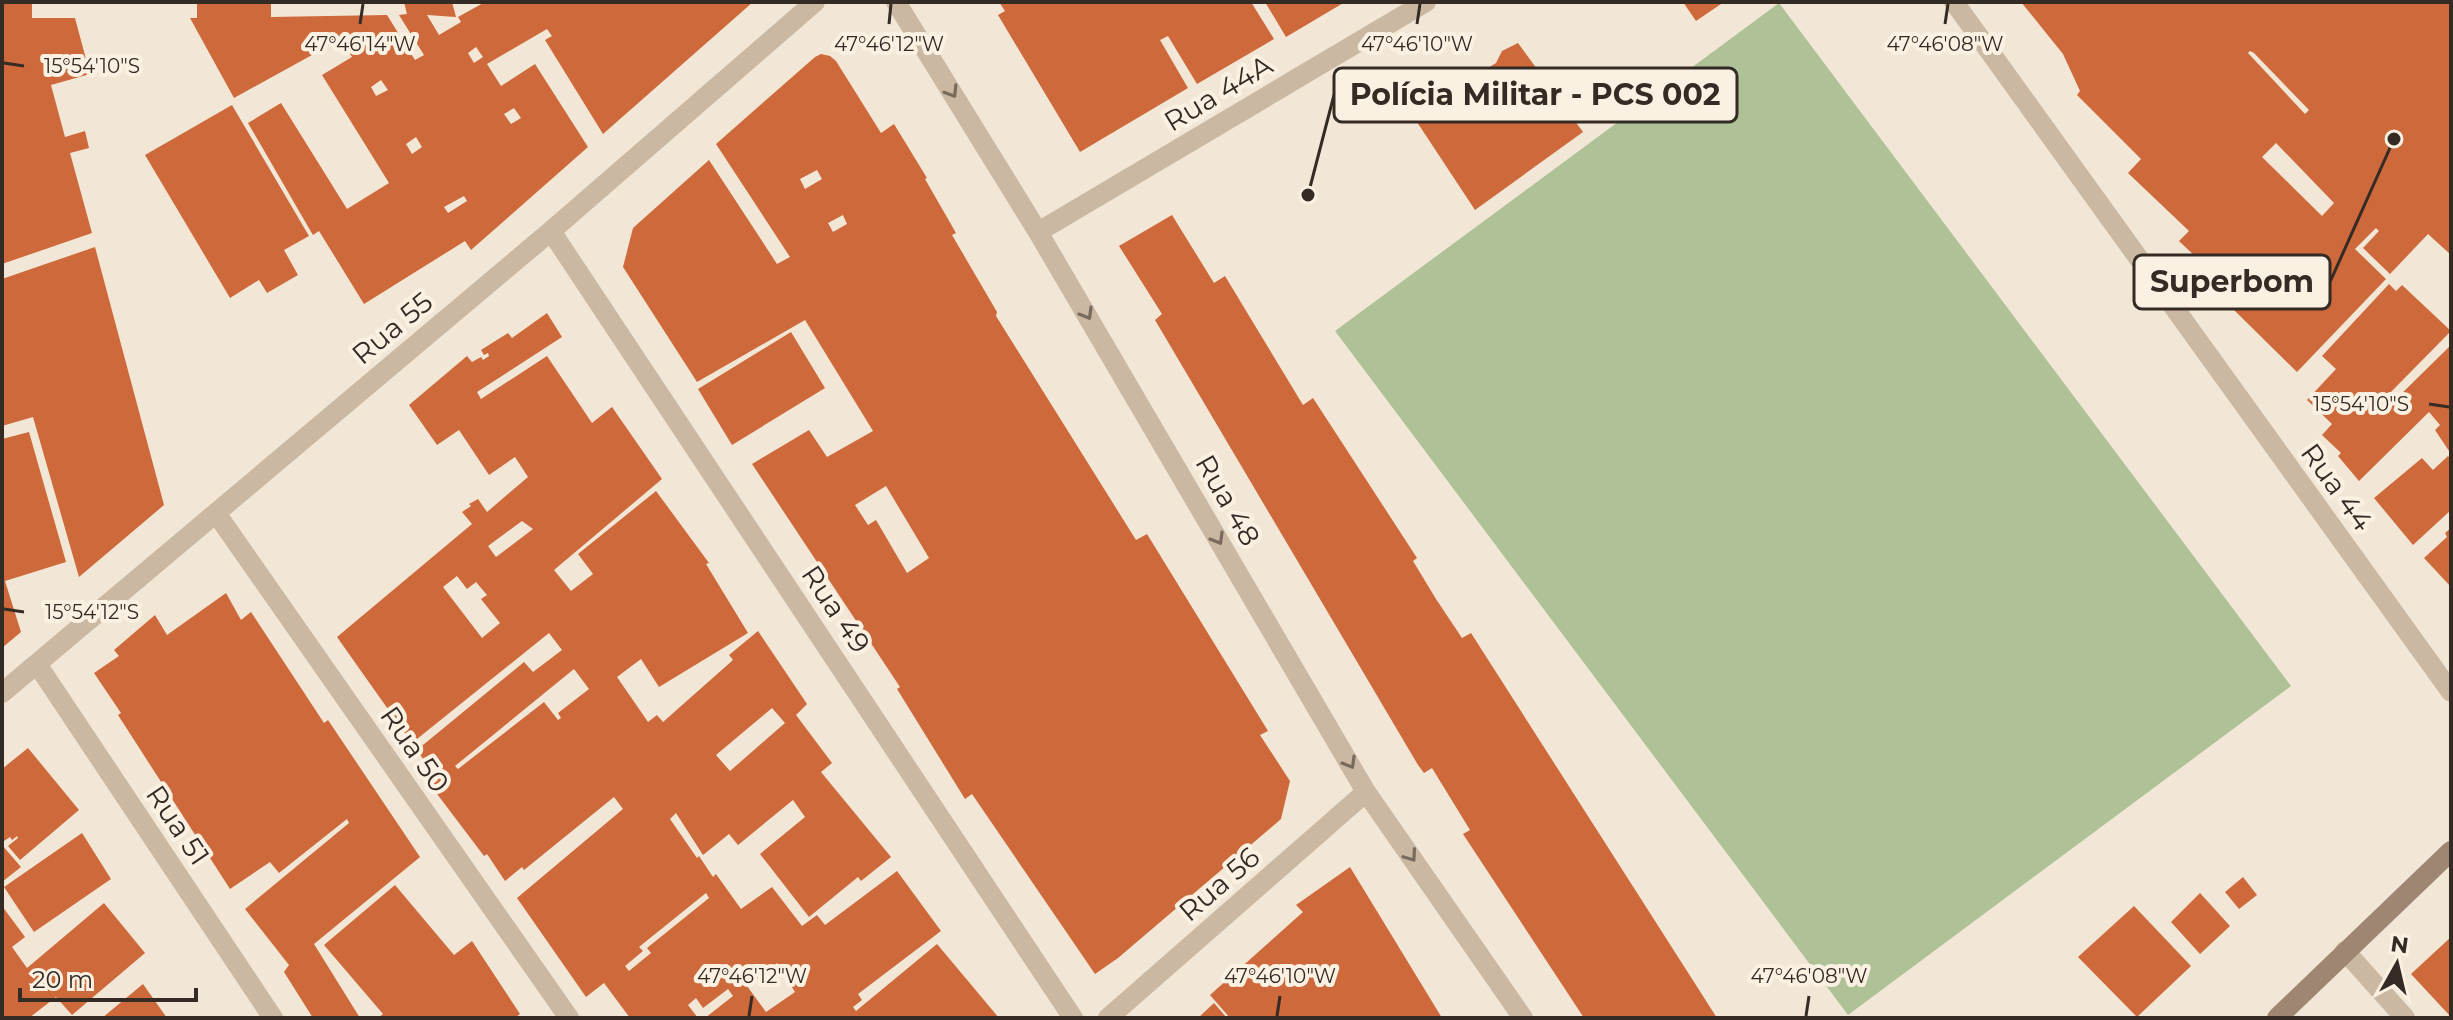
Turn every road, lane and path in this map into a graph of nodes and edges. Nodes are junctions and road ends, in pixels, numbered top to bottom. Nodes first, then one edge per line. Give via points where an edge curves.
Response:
1 (815, 2) edge
2 (896, 2) edge
3 (1426, 2) edge
4 (1954, 2) edge
5 (551, 231) junction
6 (1038, 232) junction
7 (216, 513) junction
8 (37, 664) junction
9 (2451, 692) edge
10 (2, 693) edge
11 (1366, 792) junction
12 (2451, 851) edge
13 (2345, 951) junction
14 (273, 1018) edge
15 (569, 1018) edge
16 (1073, 1018) edge
17 (1108, 1018) edge
18 (1523, 1018) edge
19 (2277, 1018) edge
20 (2405, 1018) edge

1 - 5 street, Rua 55
2 -> 6 street, Rua 48
3 - 6 street, Rua 44A
4 - 9 street, Rua 44
5 - 7 street, Rua 55
5 - 16 street, Rua 49
6 -> 11 street, Rua 48
7 - 8 street, Rua 55
7 - 15 street, Rua 50
8 - 10 street, Rua 55
8 - 14 street, Rua 51
11 - 17 street, Rua 56
11 -> 18 street, Rua 48
12 - 13 street
13 - 19 street
13 - 20 street

